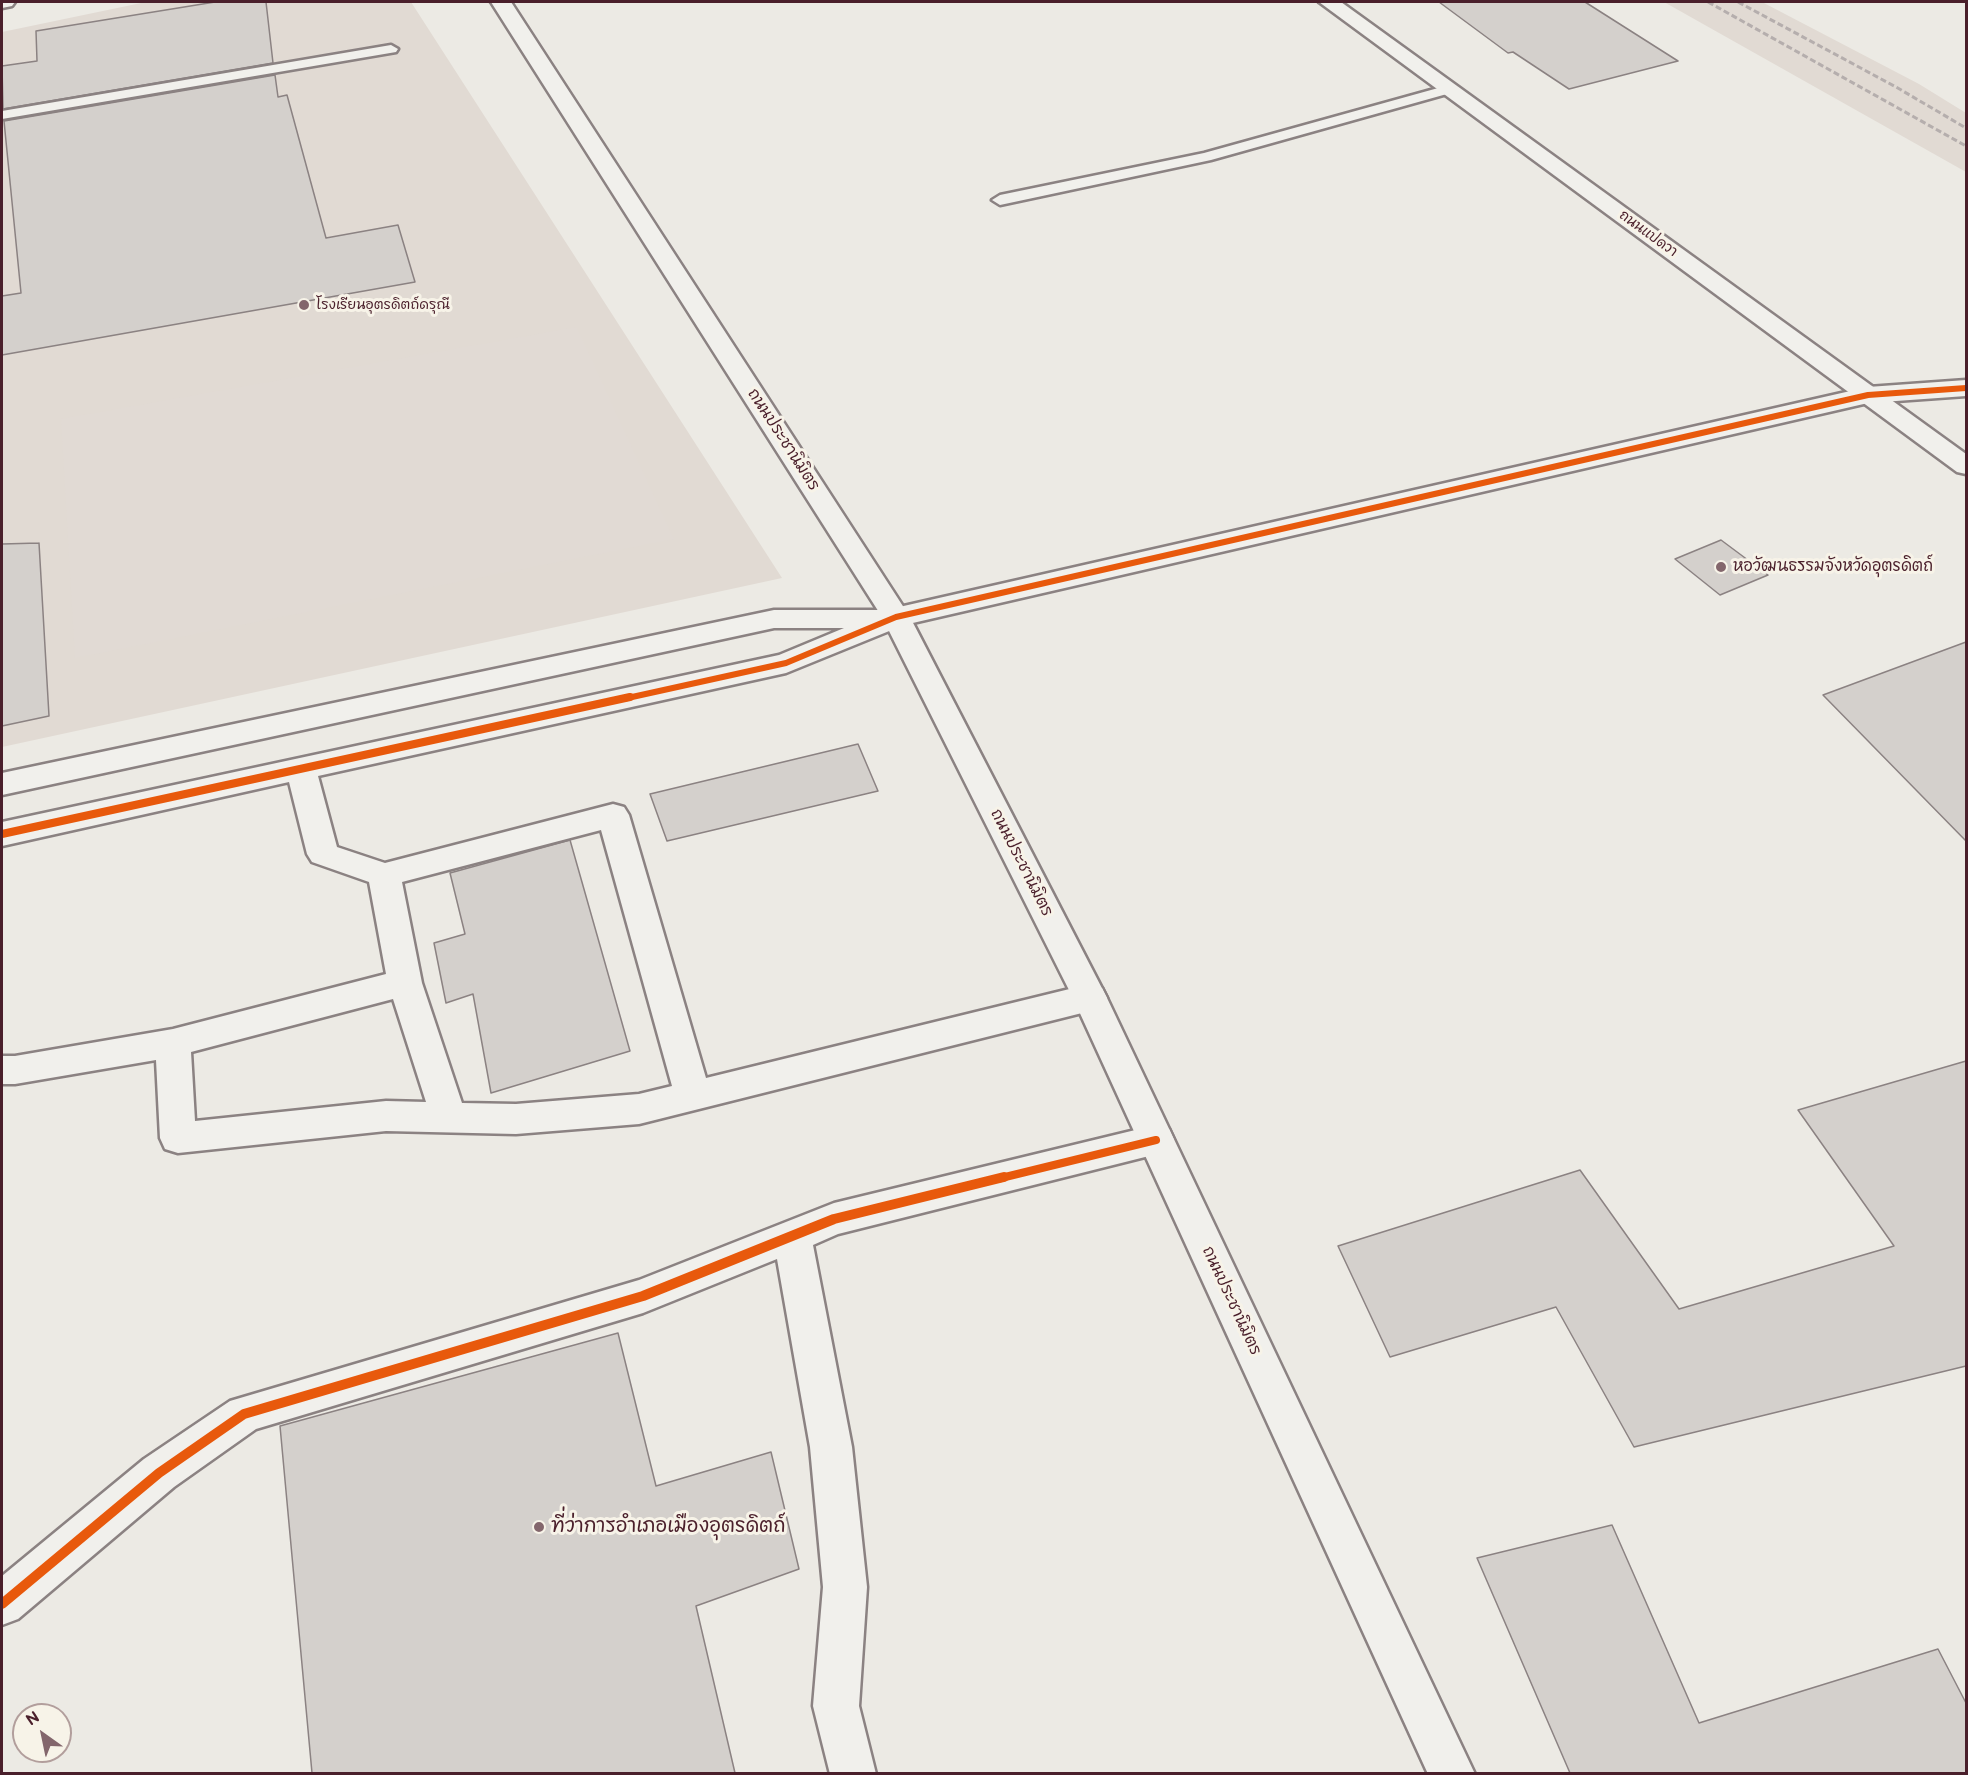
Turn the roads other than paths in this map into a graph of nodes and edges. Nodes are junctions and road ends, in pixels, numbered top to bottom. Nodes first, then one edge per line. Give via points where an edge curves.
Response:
1 (501, 2) edge
2 (1329, 2) edge
3 (391, 49) dead end
4 (1449, 89) junction
5 (2, 115) edge
6 (1000, 200) dead end
7 (1966, 388) edge
8 (1868, 394) junction
9 (1966, 466) edge
10 (896, 617) junction
11 (301, 769) junction
12 (2, 784) edge
13 (2, 834) edge
14 (384, 875) junction
15 (405, 983) junction
16 (1090, 998) junction
17 (173, 1043) junction
18 (2, 1070) edge
19 (693, 1096) junction
20 (449, 1117) junction
21 (1156, 1140) junction
22 (792, 1235) junction
23 (2, 1604) edge
24 (853, 1773) edge
25 (1452, 1773) edge

1 - 10 street, ถนนประชานิมิตร
2 - 4 street, ถนนแปดวา
3 - 5 lane
4 - 6 lane via 1206,157
4 - 8 street, ถนนแปดวา
7 - 8 street
8 - 9 street, ถนนแปดวา
8 - 10 street
10 - 11 street via 786,663
10 - 12 street via 774,620
10 - 16 street, ถนนประชานิมิตร
11 - 13 street
11 - 14 street via 323,854
14 - 15 street
14 - 19 street via 613,815
15 - 17 street
15 - 20 street
16 - 19 street
16 - 21 street, ถนนประชานิมิตร
17 - 18 street
17 - 20 street via 178,1138 386,1116
19 - 20 street via 639,1109 516,1119
21 - 22 street via 834,1219
21 - 25 street, ถนนประชานิมิตร
22 - 23 street via 643,1296 244,1414 159,1473
22 - 24 street via 831,1447 845,1587 836,1706

